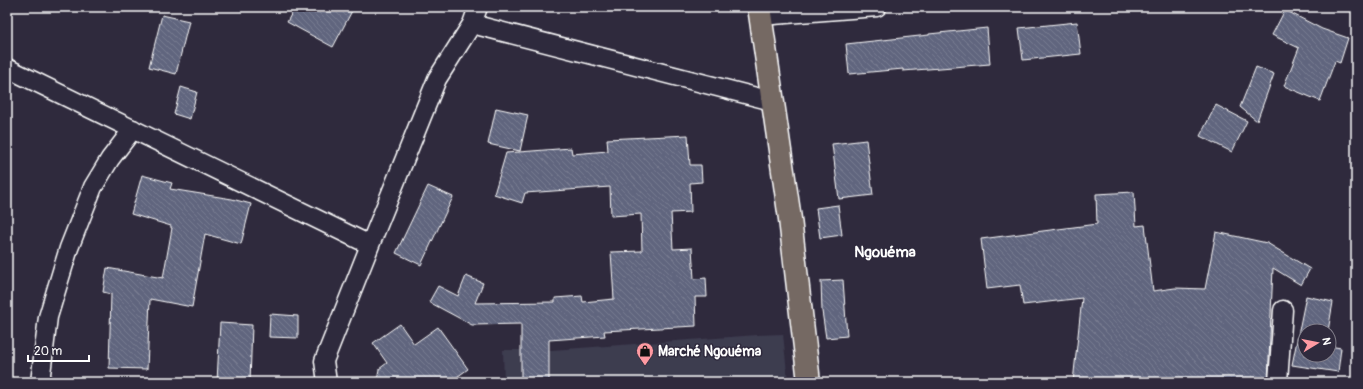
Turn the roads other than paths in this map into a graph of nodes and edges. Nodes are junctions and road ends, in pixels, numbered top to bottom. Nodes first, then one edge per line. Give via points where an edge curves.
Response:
1 (478, 7) edge
2 (877, 7) edge
3 (759, 12) edge
4 (472, 24) junction
5 (7, 68) edge
6 (772, 101) junction
7 (132, 129) junction
8 (370, 245) junction
9 (1283, 310) dead end
10 (40, 382) edge
11 (327, 382) edge
12 (809, 382) edge
13 (1278, 382) edge

1 - 4 street
2 - 3 street
3 - 6 main road
4 - 6 street
4 - 8 street via 437,79
5 - 7 street
6 - 12 main road via 790,219
7 - 8 street
7 - 10 street via 93,187 69,248 48,317
8 - 11 street via 324,361
9 - 13 street

